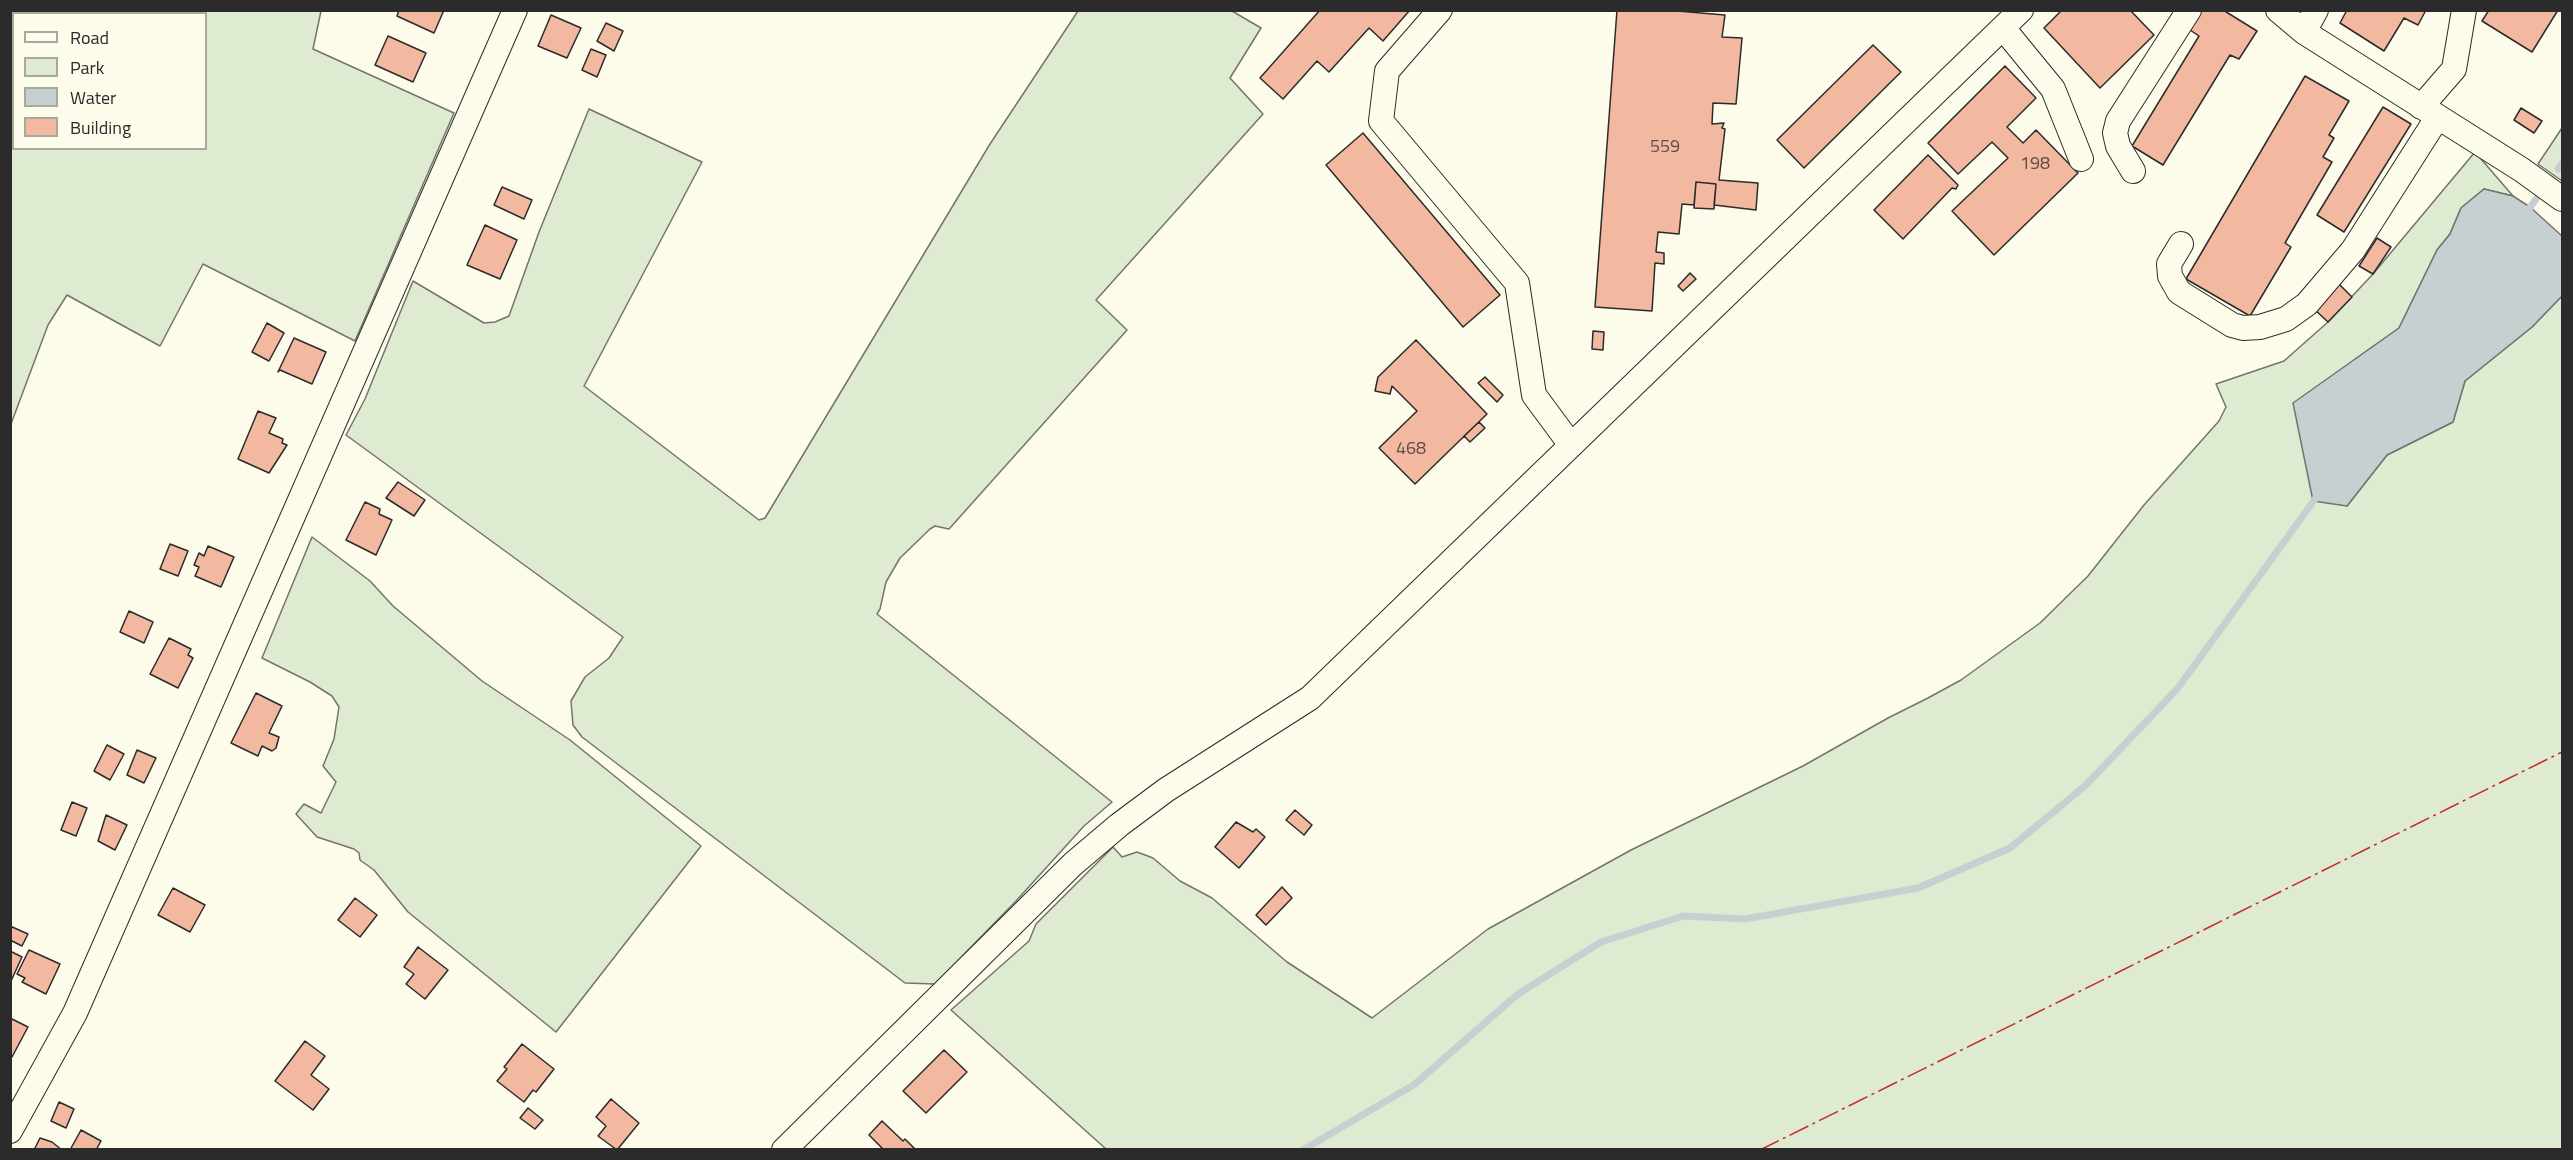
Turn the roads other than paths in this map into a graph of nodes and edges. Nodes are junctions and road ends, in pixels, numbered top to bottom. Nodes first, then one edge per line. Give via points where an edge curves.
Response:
1 (514, 10) edge
2 (1440, 10) edge
3 (2021, 10) edge
4 (2189, 10) edge
5 (2278, 10) edge
6 (2316, 10) edge
7 (2464, 10) edge
8 (2003, 28) junction
9 (2304, 32) junction
10 (2429, 113) junction
11 (2081, 159) dead end
12 (2133, 171) dead end
13 (2562, 199) edge
14 (2181, 244) dead end
15 (1571, 445) junction
16 (10, 1131) edge
17 (784, 1149) edge

1 - 16 street via 75,1013
2 - 15 street via 1387,70 1381,121 1517,283 1534,395
3 - 8 street
4 - 12 street via 2118,121 2118,146
5 - 9 street
6 - 9 street
7 - 10 street via 2454,69
8 - 11 street via 2053,89
8 - 15 street
9 - 10 street
10 - 13 street
10 - 14 street via 2353,250 2307,304 2286,319 2243,328 2179,292 2170,276 2169,264
15 - 17 street via 1310,698 1166,790 1073,864

